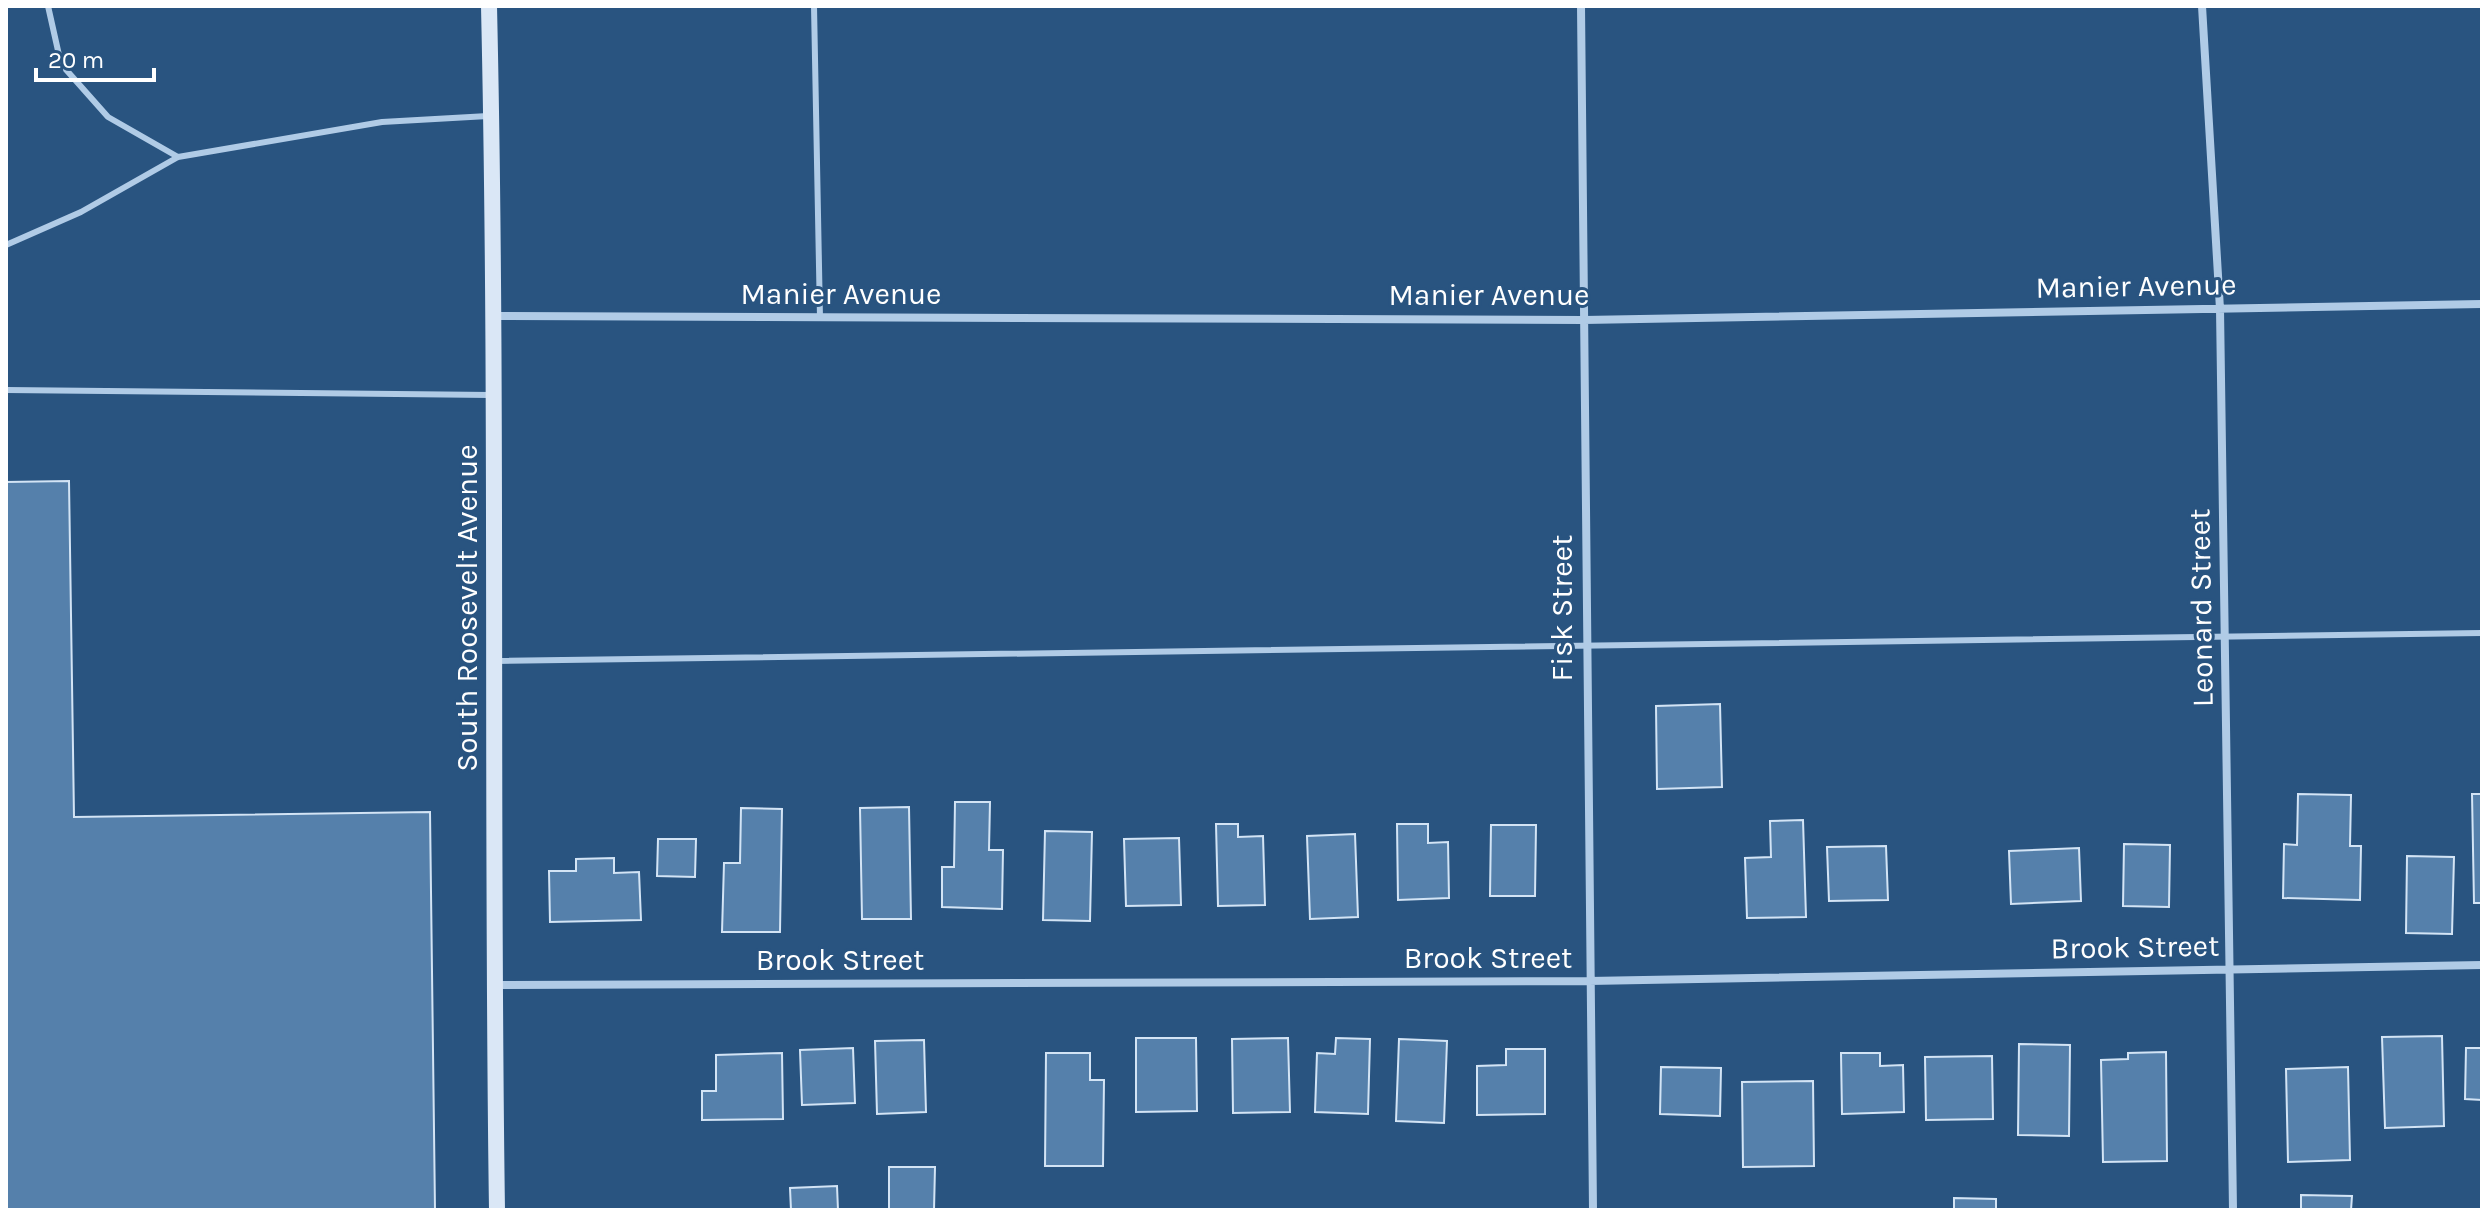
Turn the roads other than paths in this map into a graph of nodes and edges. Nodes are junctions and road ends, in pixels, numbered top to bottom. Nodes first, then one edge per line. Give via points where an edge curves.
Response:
1 (48, 6) edge
2 (489, 6) edge
3 (814, 6) edge
4 (1581, 6) edge
5 (2202, 6) edge
6 (491, 116) junction
7 (178, 157) junction
8 (6, 245) edge
9 (2482, 304) edge
10 (2220, 309) junction
11 (495, 316) junction
12 (820, 318) junction
13 (1584, 320) junction
14 (6, 390) edge
15 (495, 395) junction
16 (2482, 633) edge
17 (2226, 634) junction
18 (1586, 645) junction
19 (494, 661) junction
20 (2482, 965) edge
21 (2231, 969) junction
22 (1589, 981) junction
23 (494, 985) junction
24 (497, 1210) edge
25 (1593, 1210) edge
26 (2233, 1210) edge

1 - 7 lane via 61,64 108,117
2 - 6 street, South Roosevelt Avenue
3 - 12 lane
4 - 13 street, Fisk Street
5 - 10 street, Leonard Street
6 - 7 lane via 382,122
6 - 11 street, South Roosevelt Avenue
7 - 8 lane via 81,212
9 - 10 street, Manier Avenue
10 - 13 street, Manier Avenue
10 - 17 street, Leonard Street
11 - 12 street, Manier Avenue
11 - 15 street, South Roosevelt Avenue
12 - 13 street, Manier Avenue
13 - 18 street, Fisk Street
14 - 15 lane
15 - 19 street, South Roosevelt Avenue
16 - 17 lane
17 - 18 lane
17 - 21 street, Leonard Street
18 - 19 lane
18 - 22 street, Fisk Street
19 - 23 street, South Roosevelt Avenue
20 - 21 street, Brook Street
21 - 22 street, Brook Street
21 - 26 street, Leonard Street
22 - 23 street, Brook Street
22 - 25 street, Fisk Street
23 - 24 street, South Roosevelt Avenue

